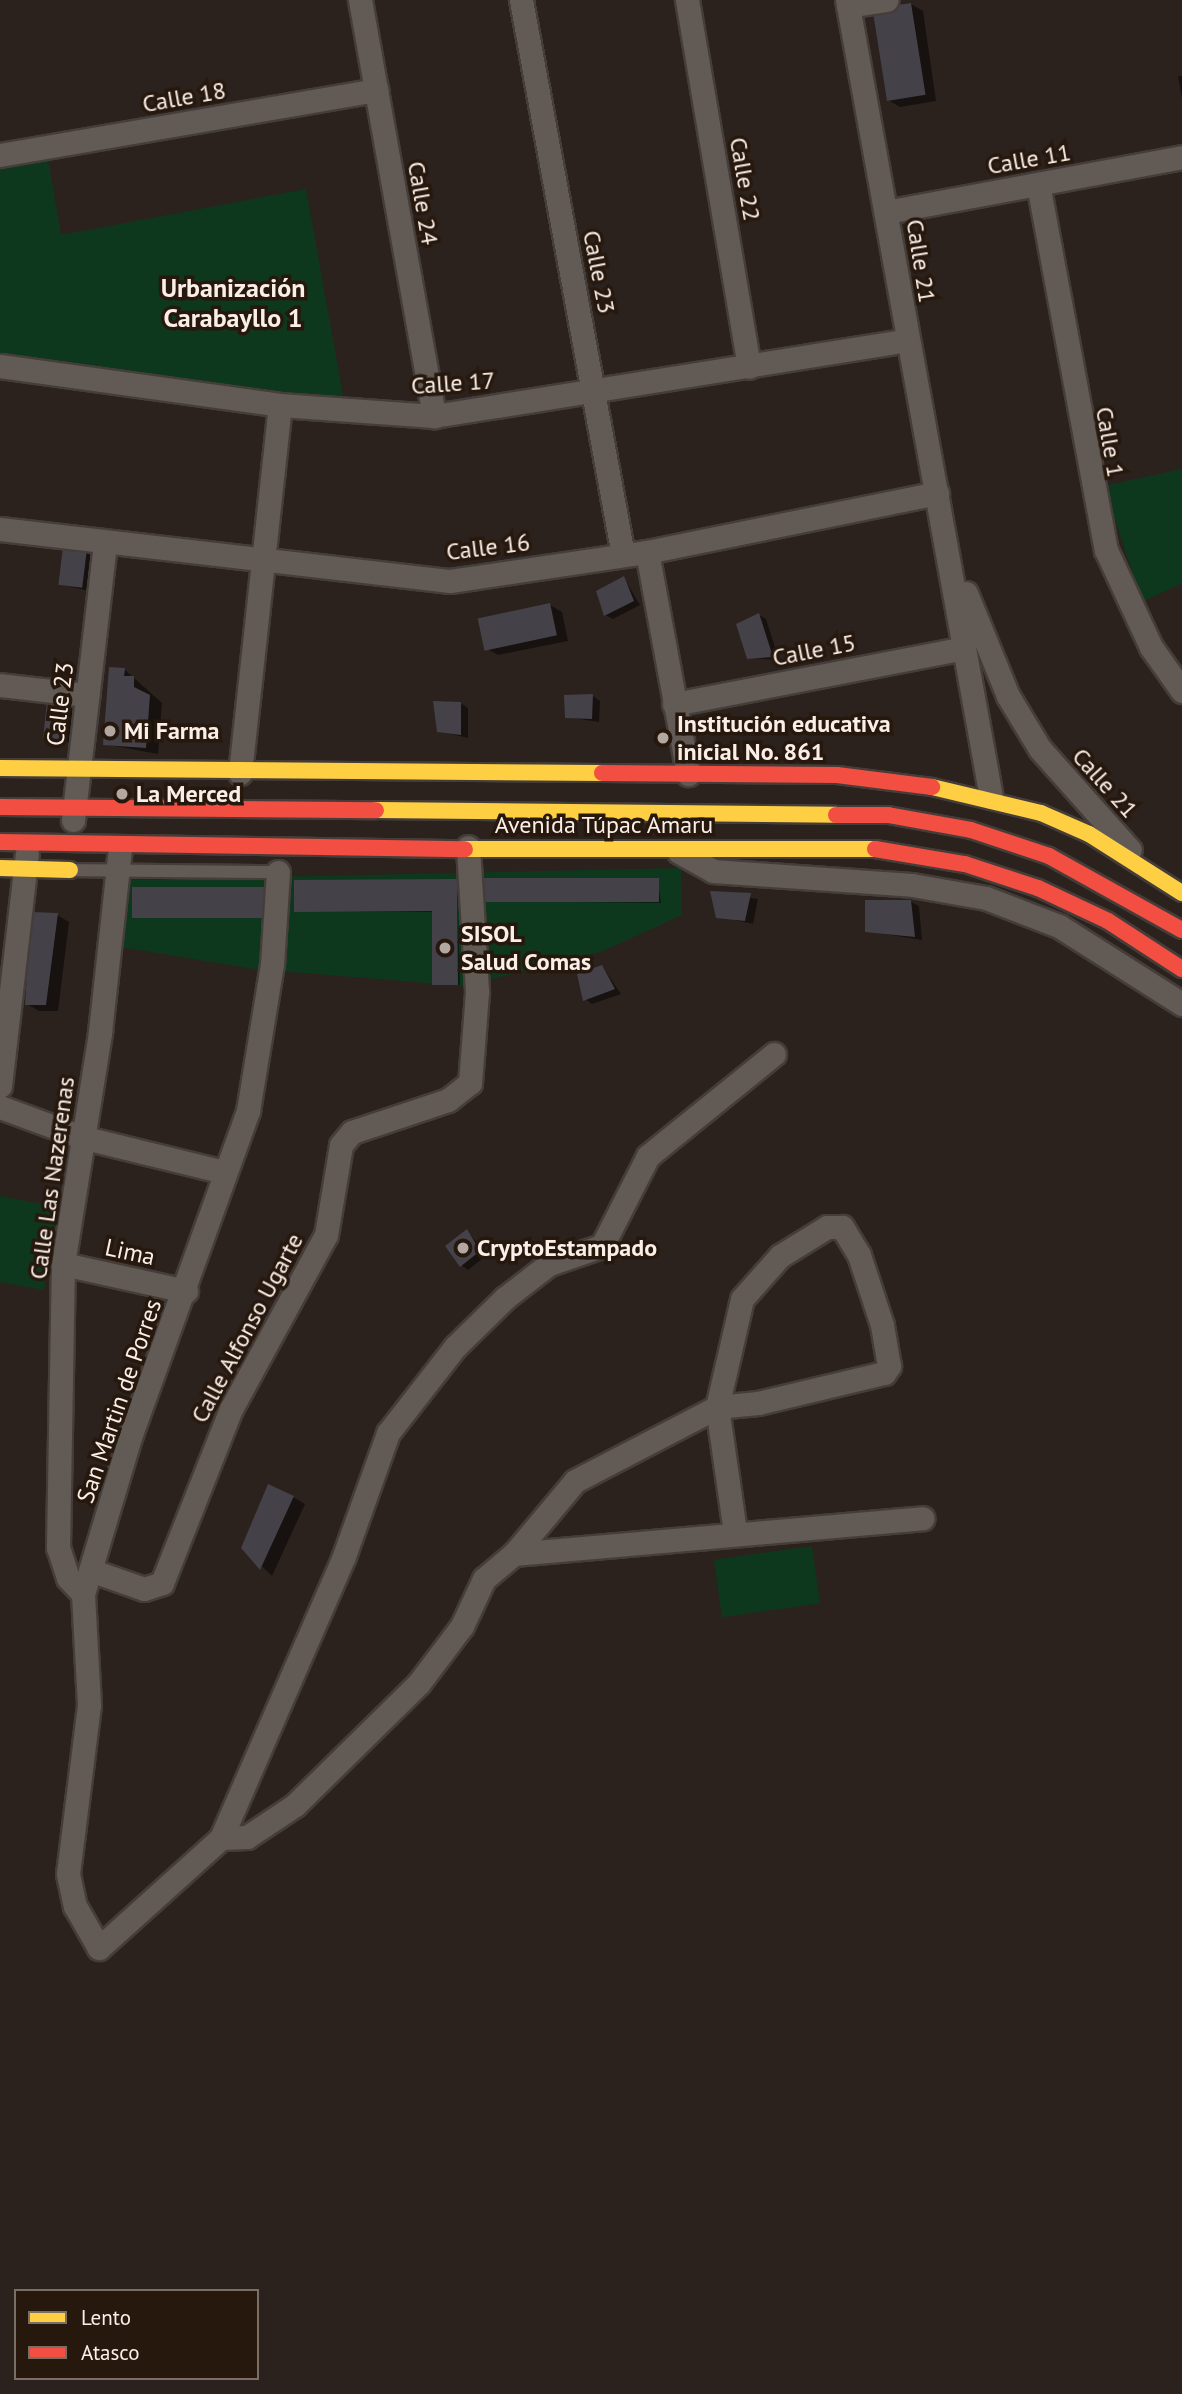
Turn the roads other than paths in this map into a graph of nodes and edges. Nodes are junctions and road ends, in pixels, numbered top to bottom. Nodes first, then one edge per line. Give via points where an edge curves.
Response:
1 (360, 0) edge
2 (521, 0) edge
3 (687, 0) edge
4 (887, 0) edge
5 (848, 3) edge
6 (376, 90) junction
7 (0, 155) edge
8 (1182, 157) edge
9 (1038, 184) junction
10 (886, 212) junction
11 (907, 340) junction
12 (0, 366) edge
13 (749, 367) junction
14 (595, 393) junction
15 (280, 405) junction
16 (434, 416) junction
17 (937, 493) junction
18 (0, 529) edge
19 (944, 531) junction
20 (105, 545) junction
21 (647, 551) junction
22 (623, 555) junction
23 (262, 561) junction
24 (964, 648) junction
25 (0, 685) edge
26 (1182, 691) edge
27 (87, 695) junction
28 (674, 704) junction
29 (0, 768) edge
30 (78, 773) junction
31 (240, 773) junction
32 (688, 774) junction
33 (991, 797) junction
34 (0, 807) edge
35 (74, 812) junction
36 (0, 842) edge
37 (29, 844) junction
38 (72, 846) junction
39 (120, 847) junction
40 (468, 847) junction
41 (674, 848) junction
42 (0, 868) edge
43 (25, 869) junction
44 (70, 870) junction
45 (117, 871) junction
46 (278, 872) joint
47 (1152, 872) junction
48 (1182, 892) edge
49 (1182, 930) edge
50 (1182, 970) edge
51 (1182, 1004) edge
52 (774, 1054) dead end
53 (0, 1086) edge
54 (0, 1107) edge
55 (81, 1137) junction
56 (226, 1172) junction
57 (63, 1264) junction
58 (186, 1291) junction
59 (717, 1407) junction
60 (922, 1518) dead end
61 (735, 1532) junction
62 (514, 1554) junction
63 (90, 1570) junction
64 (83, 1594) junction
65 (221, 1838) junction

1 - 6 street, Calle 24
2 - 14 street, Calle 23
3 - 13 street, Calle 22
4 - 5 street
5 - 10 street, Calle 21
6 - 7 street, Calle 18
6 - 16 street, Calle 24
8 - 9 street, Calle 11
9 - 10 street, Calle 11
9 - 26 street, Calle 1 via 1106,550 1151,647
10 - 11 street, Calle 21
11 - 13 street, Calle 17
11 - 17 street, Calle 21
12 - 15 street, Calle 17
13 - 14 street, Calle 17
14 - 16 street, Calle 17
14 - 22 street, Calle 23
15 - 16 street, Calle 17
15 - 23 street
17 - 19 street, Calle 21
17 - 21 street, Calle 16
18 - 20 street, Calle 16
19 - 24 street, Calle 21
19 - 47 street, Calle 21 via 1007,696 1040,749
20 - 23 street, Calle 16
20 - 27 street, Calle 23
21 - 22 street, Calle 16
21 - 28 street
22 - 23 street, Calle 16 via 450,581
23 - 31 street
24 - 28 street, Calle 15
24 - 33 street, Calle 21
25 - 27 street
27 - 30 street, Calle 23
28 - 32 street
29 - 30 main road, Avenida Túpac Amaru
30 - 31 main road, Avenida Túpac Amaru
30 - 35 street, Calle 23
31 - 32 main road, Avenida Túpac Amaru
32 - 33 main road, Avenida Túpac Amaru via 837,775
33 - 47 main road, Avenida Túpac Amaru via 1089,834
34 - 35 main road, Avenida Túpac Amaru
35 - 38 street, Calle 23
35 - 49 main road, Avenida Túpac Amaru via 888,815 971,830 1049,856
36 - 37 main road, Avenida Túpac Amaru
37 - 38 main road, Avenida Túpac Amaru
37 - 43 street
38 - 39 main road, Avenida Túpac Amaru
38 - 44 street, Calle 23
39 - 40 main road, Avenida Túpac Amaru
39 - 45 street, Calle Las Nazerenas
40 - 41 main road, Avenida Túpac Amaru
40 - 63 street, Calle Alfonso Ugarte via 477,991 470,1083 448,1100 352,1132 341,1145 326,1235 231,1409 162,1583 144,1589
41 - 50 main road, Avenida Túpac Amaru via 883,849 965,864 1108,921
41 - 51 street via 713,871 912,885 986,898 1059,926
42 - 43 main road
43 - 44 main road
43 - 53 street
44 - 45 lane
45 - 46 lane
45 - 55 street, Calle Las Nazerenas
46 - 56 street, San Martin de Porres via 259,1060
47 - 48 main road, Avenida Túpac Amaru
52 - 65 street via 648,1156 602,1246 550,1264 505,1298 454,1348 388,1433 344,1556
54 - 55 street
55 - 56 street
55 - 57 street, Calle Las Nazerenas
56 - 58 street, San Martin de Porres
57 - 58 street, Lima
57 - 64 street, Calle Las Nazerenas via 58,1548 68,1578
58 - 63 street, San Martin de Porres via 131,1434
59 - 59 street via 742,1299 780,1256 827,1227 842,1227 859,1255 882,1325 889,1366 884,1373 758,1404
59 - 61 street
59 - 62 street via 575,1480
60 - 61 street
61 - 62 street
62 - 65 street via 484,1579 462,1626 419,1683 295,1805 247,1837
63 - 64 street, San Martin de Porres
64 - 65 street, San Martin de Porres via 89,1692 68,1874 75,1906 99,1948

